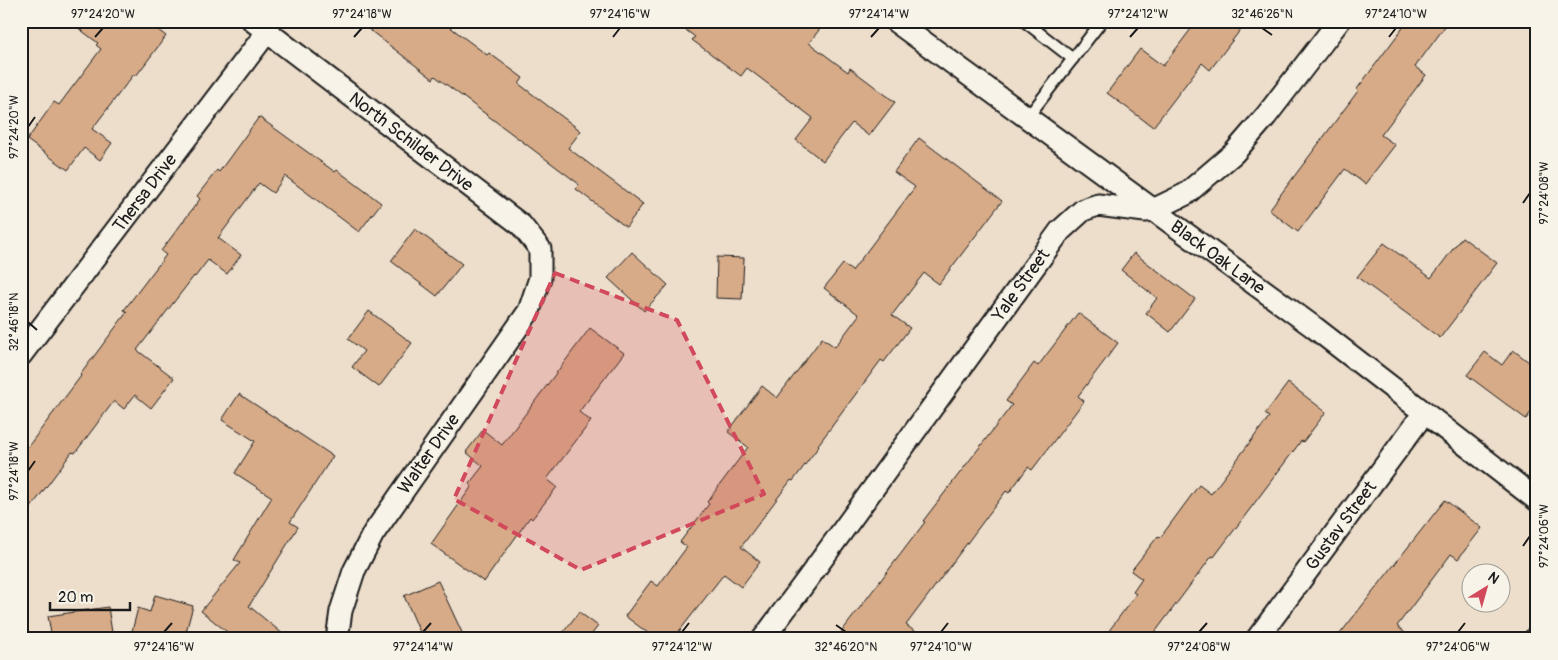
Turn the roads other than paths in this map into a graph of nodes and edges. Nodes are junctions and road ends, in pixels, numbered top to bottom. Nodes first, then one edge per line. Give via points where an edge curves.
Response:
1 (895, 21) edge
2 (1024, 21) edge
3 (1102, 21) edge
4 (1339, 21) edge
5 (260, 27) edge
6 (1073, 59) junction
7 (1027, 118) junction
8 (1153, 210) junction
9 (540, 278) joint
10 (21, 355) edge
11 (1424, 413) junction
12 (1537, 500) edge
13 (1537, 627) edge
14 (337, 639) edge
15 (763, 639) edge
16 (1257, 639) edge
17 (1528, 639) edge

1 - 7 street, Black Oak Lane
2 - 6 lane
3 - 6 lane
4 - 8 street, Yale Street via 1234,153 1186,194
5 - 9 street, North Schilder Drive via 521,225 540,250
5 - 10 street, Thersa Drive
6 - 7 lane
7 - 8 street, Black Oak Lane
8 - 11 street, Black Oak Lane via 1315,328
8 - 15 street, Yale Street via 1098,205 1083,210 1060,231
9 - 14 street, Walter Drive via 529,311 373,534 354,571 341,611
11 - 12 street, Black Oak Lane
11 - 16 street, Gustav Street
13 - 17 lane

